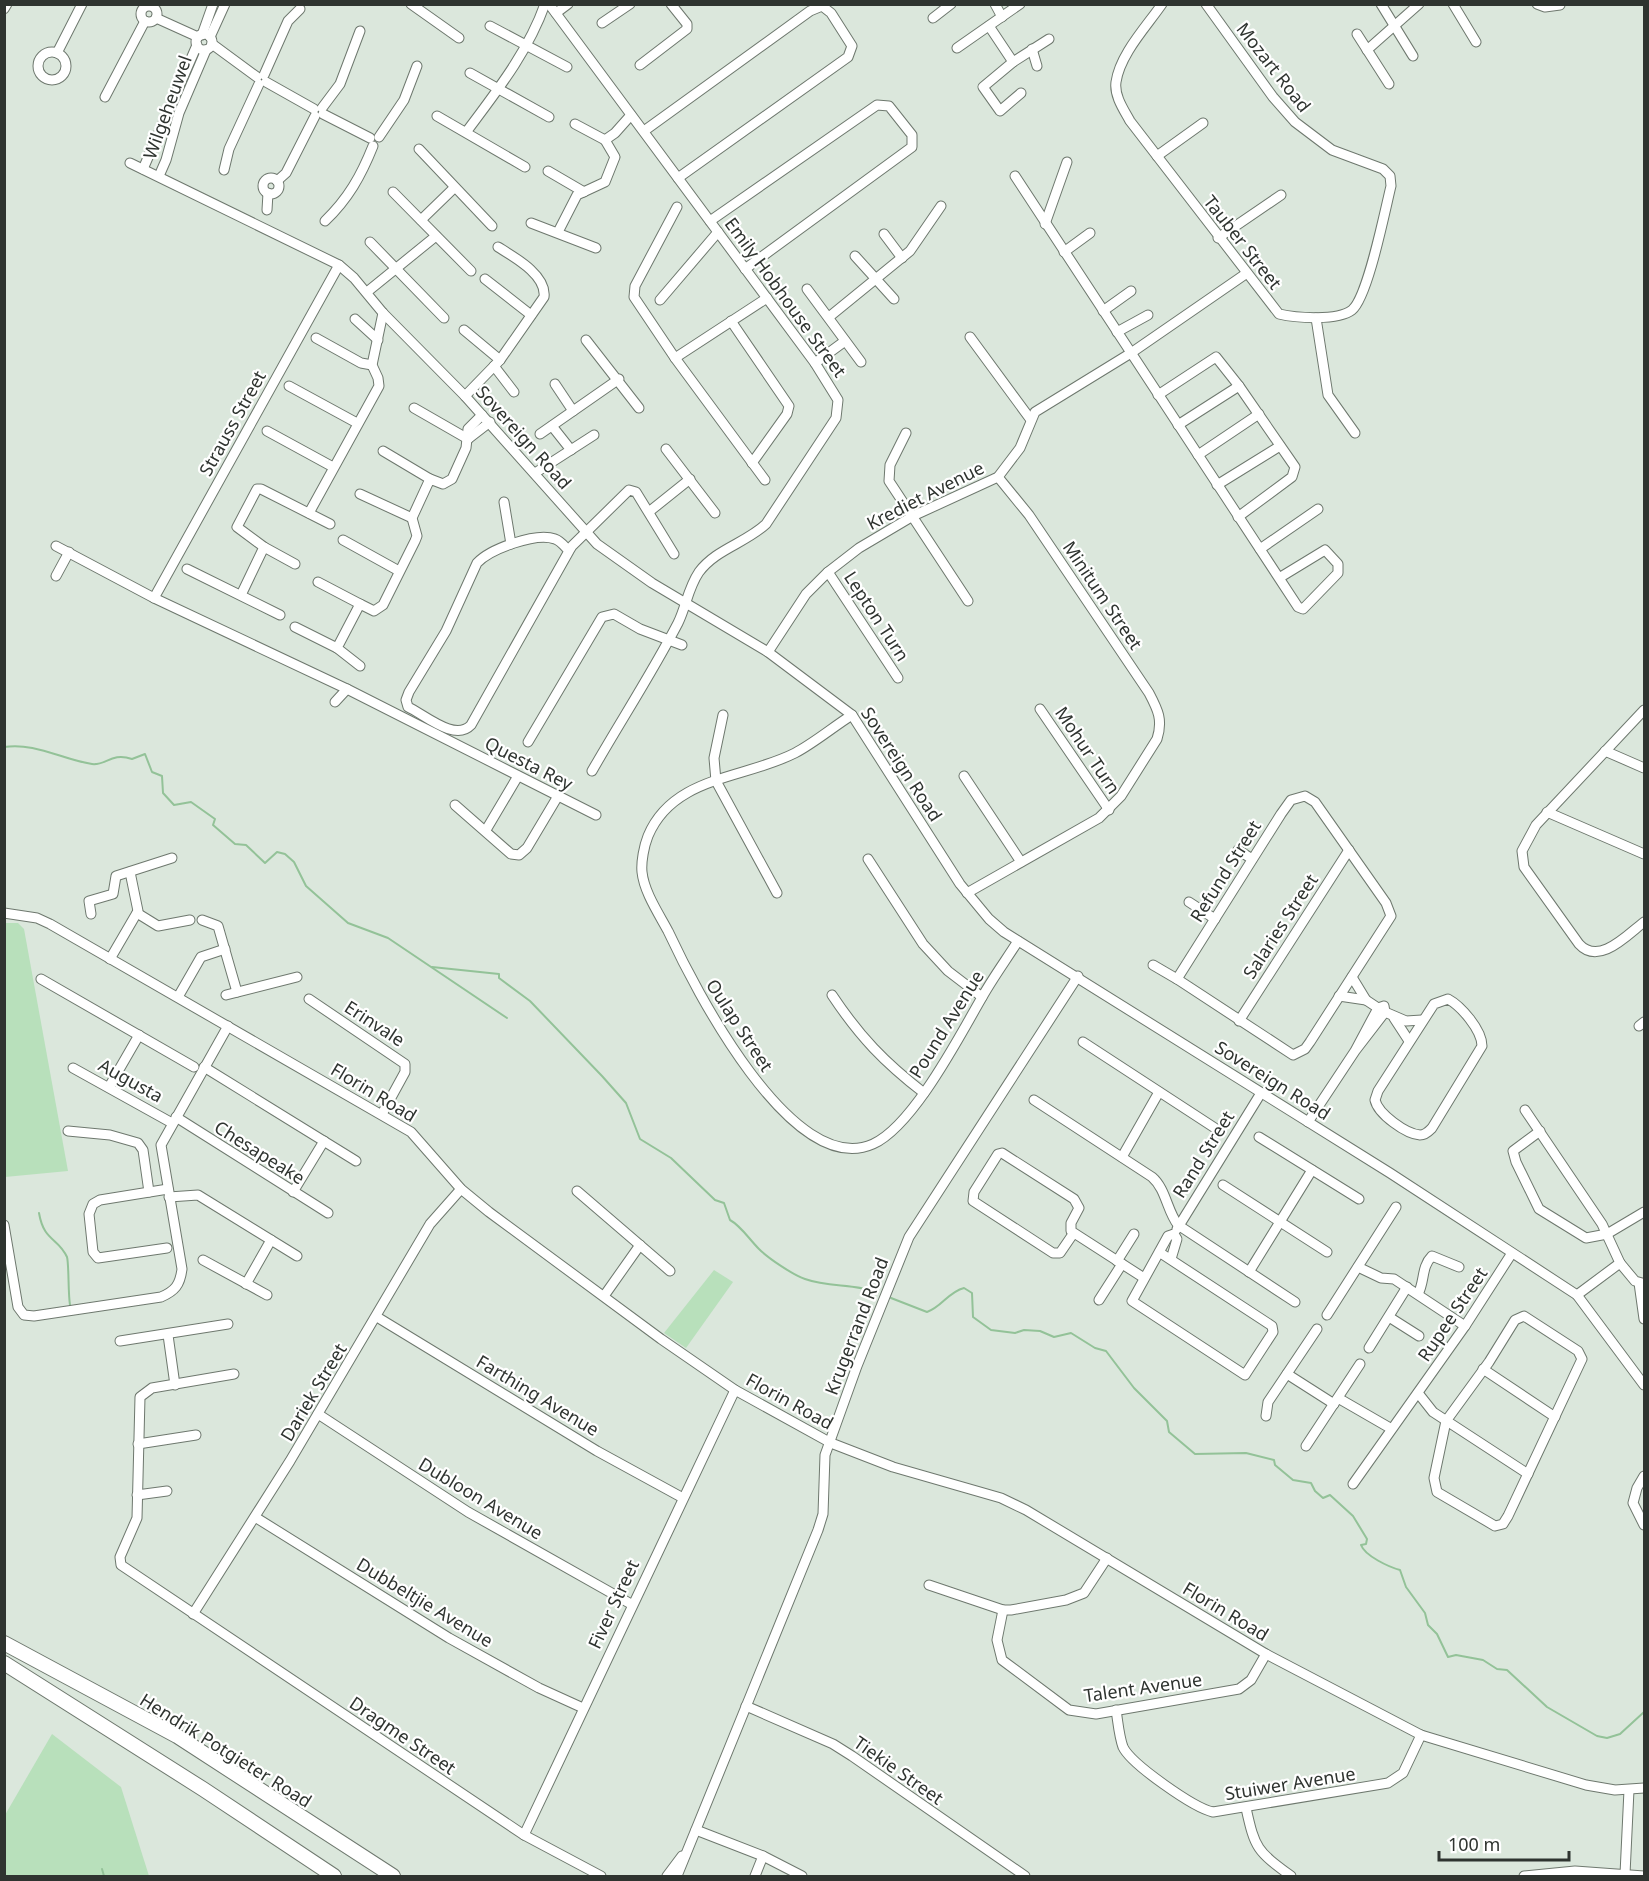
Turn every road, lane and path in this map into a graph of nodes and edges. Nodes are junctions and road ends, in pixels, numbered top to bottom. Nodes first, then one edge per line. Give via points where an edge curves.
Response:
1 (7, 4) edge
2 (82, 4) edge
3 (213, 4) edge
4 (225, 4) edge
5 (411, 4) edge
6 (544, 4) edge
7 (549, 4) edge
8 (568, 4) edge
9 (630, 4) edge
10 (671, 4) edge
11 (951, 4) edge
12 (996, 4) edge
13 (1020, 4) edge
14 (1162, 4) edge
15 (1206, 4) edge
16 (1381, 4) edge
17 (1419, 4) edge
18 (1453, 4) edge
19 (1537, 4) edge
20 (1560, 4) edge
21 (143, 6) edge
22 (4, 9) edge
23 (300, 9) dead end
24 (556, 13) junction
25 (1002, 16) junction
26 (156, 18) junction
27 (933, 18) dead end
28 (145, 21) junction
29 (602, 23) dead end
30 (490, 26) dead end
31 (989, 26) junction
32 (1395, 26) junction
33 (360, 31) dead end
34 (1357, 34) dead end
35 (459, 38) dead end
36 (1049, 39) dead end
37 (204, 41) junction
38 (1476, 42) dead end
39 (526, 44) junction
40 (957, 48) dead end
41 (1032, 49) junction
42 (1367, 50) junction
43 (57, 53) dead end
44 (1413, 56) dead end
45 (1013, 62) junction
46 (640, 65) dead end
47 (417, 66) dead end
48 (1036, 66) dead end
49 (567, 67) dead end
50 (470, 73) dead end
51 (262, 80) junction
52 (1389, 84) dead end
53 (500, 88) junction
54 (1021, 93) dead end
55 (105, 97) dead end
56 (318, 112) junction
57 (631, 115) junction
58 (437, 116) dead end
59 (549, 117) dead end
60 (1203, 123) dead end
61 (575, 124) dead end
62 (467, 131) junction
63 (644, 131) junction
64 (374, 140) junction
65 (604, 140) junction
66 (419, 149) dead end
67 (1157, 156) junction
68 (1067, 162) dead end
69 (130, 163) dead end
70 (525, 167) dead end
71 (143, 169) junction
72 (224, 170) dead end
73 (548, 171) dead end
74 (1388, 173) joint
75 (159, 176) junction
76 (1015, 176) dead end
77 (678, 178) junction
78 (454, 188) junction
79 (393, 192) dead end
80 (584, 192) junction
81 (1281, 195) dead end
82 (940, 206) dead end
83 (677, 207) dead end
84 (267, 210) dead end
85 (421, 220) junction
86 (325, 221) dead end
87 (710, 222) junction
88 (531, 223) dead end
89 (1045, 224) junction
90 (492, 226) dead end
91 (558, 231) junction
92 (718, 232) junction
93 (1090, 233) dead end
94 (884, 234) dead end
95 (436, 236) junction
96 (1218, 238) junction
97 (370, 242) dead end
98 (498, 247) dead end
99 (596, 248) dead end
100 (1064, 252) junction
101 (855, 256) dead end
102 (902, 258) junction
103 (339, 265) junction
104 (396, 268) junction
105 (745, 269) junction
106 (471, 271) dead end
107 (1247, 273) junction
108 (485, 279) dead end
109 (876, 280) junction
110 (807, 290) dead end
111 (1131, 291) dead end
112 (367, 292) junction
113 (767, 298) junction
114 (894, 299) dead end
115 (660, 300) dead end
116 (1103, 311) junction
117 (383, 313) junction
118 (531, 315) junction
119 (1148, 315) dead end
120 (829, 317) junction
121 (444, 318) dead end
122 (1316, 318) junction
123 (355, 319) dead end
124 (731, 321) junction
125 (464, 330) dead end
126 (401, 331) junction
127 (1117, 332) junction
128 (970, 337) dead end
129 (316, 338) dead end
130 (379, 338) junction
131 (586, 340) dead end
132 (845, 340) junction
133 (1131, 353) junction
134 (675, 358) junction
135 (861, 362) dead end
136 (497, 363) junction
137 (815, 363) junction
138 (372, 365) junction
139 (619, 378) junction
140 (555, 384) dead end
141 (1239, 386) junction
142 (289, 387) dead end
143 (514, 392) dead end
144 (1158, 394) junction
145 (465, 396) junction
146 (414, 408) dead end
147 (639, 408) dead end
148 (573, 411) junction
149 (1258, 414) junction
150 (482, 415) junction
151 (1031, 420) junction
152 (490, 422) junction
153 (357, 423) junction
154 (1178, 425) junction
155 (552, 426) junction
156 (267, 431) dead end
157 (906, 433) dead end
158 (1355, 433) dead end
159 (540, 434) dead end
160 (594, 435) dead end
161 (468, 439) junction
162 (1280, 446) junction
163 (666, 449) dead end
164 (571, 450) junction
165 (382, 451) dead end
166 (1198, 455) junction
167 (752, 464) junction
168 (333, 467) junction
169 (536, 473) junction
170 (998, 477) junction
171 (430, 479) junction
172 (690, 479) junction
173 (765, 480) dead end
174 (1218, 485) junction
175 (360, 494) dead end
176 (504, 502) dead end
177 (1318, 509) dead end
178 (650, 511) junction
179 (309, 513) junction
180 (716, 513) dead end
181 (913, 516) junction
182 (1238, 516) junction
183 (412, 518) junction
184 (330, 524) dead end
185 (586, 530) junction
186 (343, 540) dead end
187 (512, 544) junction
188 (56, 546) dead end
189 (264, 547) junction
190 (1260, 549) junction
191 (569, 551) junction
192 (69, 552) junction
193 (674, 554) dead end
194 (295, 564) dead end
195 (187, 569) dead end
196 (399, 571) junction
197 (828, 572) junction
198 (56, 576) dead end
199 (1279, 578) junction
200 (318, 582) dead end
201 (241, 595) junction
202 (154, 598) junction
203 (968, 601) dead end
204 (685, 602) junction
205 (360, 604) junction
206 (280, 615) dead end
207 (295, 627) dead end
208 (668, 638) junction
209 (682, 645) dead end
210 (337, 648) junction
211 (768, 652) junction
212 (360, 666) dead end
213 (898, 678) dead end
214 (347, 689) junction
215 (335, 702) dead end
216 (1040, 709) dead end
217 (1644, 710) edge
218 (723, 715) dead end
219 (852, 715) junction
220 (528, 742) dead end
221 (1605, 751) junction
222 (1644, 768) edge
223 (592, 771) dead end
224 (518, 776) junction
225 (963, 776) dead end
226 (716, 780) junction
227 (558, 796) junction
228 (455, 805) dead end
229 (1109, 810) junction
230 (1547, 812) junction
231 (596, 815) dead end
232 (486, 830) junction
233 (1238, 850) dead end
234 (1349, 850) junction
235 (1644, 854) edge
236 (172, 858) dead end
237 (868, 859) dead end
238 (1252, 859) junction
239 (1021, 862) junction
240 (130, 872) junction
241 (777, 893) dead end
242 (967, 893) junction
243 (1189, 902) dead end
244 (4, 913) edge
245 (137, 913) junction
246 (91, 914) dead end
247 (1215, 919) junction
248 (190, 920) dead end
249 (202, 920) dead end
250 (1644, 922) edge
251 (1018, 941) junction
252 (225, 949) junction
253 (110, 958) junction
254 (1153, 965) dead end
255 (1078, 976) junction
256 (297, 977) dead end
257 (1352, 977) junction
258 (41, 979) dead end
259 (1177, 979) junction
260 (237, 992) junction
261 (226, 995) dead end
262 (832, 995) dead end
263 (1339, 996) junction
264 (982, 997) junction
265 (178, 998) junction
266 (309, 999) dead end
267 (1366, 1000) junction
268 (1385, 1012) junction
269 (1422, 1020) junction
270 (1239, 1021) junction
271 (228, 1026) junction
272 (139, 1035) junction
273 (1409, 1041) junction
274 (1083, 1042) dead end
275 (194, 1067) dead end
276 (204, 1067) junction
277 (73, 1068) dead end
278 (109, 1087) junction
279 (1160, 1092) junction
280 (924, 1093) junction
281 (1261, 1093) junction
282 (1034, 1100) dead end
283 (1525, 1110) dead end
284 (382, 1114) junction
285 (174, 1120) junction
286 (1308, 1122) junction
287 (68, 1131) dead end
288 (1540, 1131) junction
289 (1221, 1132) dead end
290 (1259, 1137) dead end
291 (324, 1141) junction
292 (872, 1145) joint
293 (1122, 1157) junction
294 (356, 1161) dead end
295 (1312, 1170) junction
296 (1223, 1185) dead end
297 (461, 1189) junction
298 (577, 1191) dead end
299 (149, 1192) junction
300 (293, 1192) junction
301 (169, 1193) junction
302 (1359, 1199) dead end
303 (1396, 1207) dead end
304 (1644, 1212) edge
305 (328, 1213) dead end
306 (1280, 1222) junction
307 (4, 1226) edge
308 (1176, 1230) junction
309 (1073, 1234) junction
310 (1134, 1234) dead end
311 (1607, 1234) junction
312 (271, 1240) junction
313 (640, 1245) junction
314 (167, 1248) dead end
315 (1159, 1252) junction
316 (1328, 1252) dead end
317 (1512, 1253) junction
318 (297, 1256) dead end
319 (1171, 1259) junction
320 (203, 1260) dead end
321 (1119, 1262) junction
322 (1620, 1263) junction
323 (1358, 1267) junction
324 (1459, 1267) dead end
325 (670, 1271) dead end
326 (1249, 1272) junction
327 (1144, 1278) junction
328 (1642, 1283) edge
329 (246, 1284) junction
330 (1407, 1287) junction
331 (1418, 1294) junction
332 (267, 1295) dead end
333 (1577, 1295) junction
334 (604, 1296) junction
335 (1099, 1300) dead end
336 (1295, 1302) dead end
337 (1327, 1315) dead end
338 (377, 1317) junction
339 (1389, 1317) junction
340 (1644, 1319) edge
341 (228, 1324) dead end
342 (1465, 1326) junction
343 (1317, 1329) dead end
344 (168, 1335) junction
345 (1419, 1336) dead end
346 (120, 1341) dead end
347 (1369, 1348) dead end
348 (1360, 1364) dead end
349 (1484, 1369) junction
350 (234, 1374) dead end
351 (1287, 1374) junction
352 (175, 1385) junction
353 (1644, 1385) edge
354 (735, 1390) junction
355 (1418, 1393) junction
356 (1336, 1401) junction
357 (318, 1413) junction
358 (1266, 1416) dead end
359 (1555, 1417) junction
360 (1446, 1421) junction
361 (1390, 1428) junction
362 (196, 1435) dead end
363 (831, 1443) junction
364 (138, 1444) junction
365 (1306, 1446) dead end
366 (1528, 1474) junction
367 (1644, 1476) edge
368 (1353, 1484) dead end
369 (167, 1491) dead end
370 (137, 1495) junction
371 (682, 1498) junction
372 (255, 1518) junction
373 (1644, 1526) edge
374 (1107, 1557) junction
375 (929, 1585) dead end
376 (631, 1604) junction
377 (1003, 1610) junction
378 (193, 1614) junction
379 (4, 1643) edge
380 (1266, 1654) junction
381 (4, 1663) edge
382 (746, 1706) junction
383 (583, 1707) junction
384 (1116, 1710) junction
385 (1421, 1735) junction
386 (1644, 1788) edge
387 (1629, 1790) junction
388 (1246, 1808) junction
389 (696, 1830) junction
390 (524, 1835) junction
391 (686, 1853) junction
392 (763, 1856) junction
393 (1625, 1874) junction
394 (334, 1876) edge
395 (393, 1876) edge
396 (601, 1876) edge
397 (667, 1876) edge
398 (677, 1876) edge
399 (755, 1876) edge
400 (802, 1876) edge
401 (1025, 1876) edge
402 (1291, 1876) edge
403 (1524, 1876) edge
404 (1644, 1876) edge

1 - 22 street
2 - 43 street
3 - 37 street
4 - 37 street
5 - 35 street
6 - 39 street
7 - 24 street, Emily Hobhouse Street
8 - 24 street
9 - 29 street
10 - 46 street via 687,29
11 - 27 street
12 - 25 street
13 - 25 street
14 - 67 street, Tauber Street via 1123,62 1116,82 1119,101 1130,122
15 - 74 street, Mozart Road via 1295,122 1332,150
16 - 32 street
17 - 32 street
18 - 38 street
19 - 20 street via 1545,8
21 - 26 street via 157,11
21 - 28 street via 141,16
23 - 51 street via 288,21
24 - 57 street, Emily Hobhouse Street
25 - 31 street
26 - 28 street
26 - 37 street
28 - 55 street
30 - 39 street
31 - 40 street
31 - 45 street
32 - 42 street
32 - 44 street
33 - 56 street via 340,84
34 - 42 street
36 - 41 street
37 - 51 street
37 - 71 street, Wilgeheuwel
37 - 75 street, Wilgeheuwel
39 - 49 street
39 - 53 street
41 - 45 street
41 - 48 street
42 - 52 street
45 - 54 street via 985,82 984,91 1000,111
47 - 64 street via 405,100
50 - 53 street
51 - 56 street
51 - 72 street via 229,150
53 - 59 street
53 - 62 street
56 - 64 street
56 - 84 street via 286,173 277,181 266,181
57 - 63 street, Emily Hobhouse Street
57 - 65 street
58 - 62 street
60 - 67 street
61 - 65 street
62 - 70 street
63 - 77 street, Emily Hobhouse Street
63 - 77 street via 810,11 822,6 831,13 852,46 848,57
64 - 86 street via 356,184
65 - 80 street via 614,153 614,161 605,182
66 - 78 street
67 - 96 street, Tauber Street
68 - 89 street
69 - 71 street, Sovereign Road
71 - 75 street, Sovereign Road
73 - 80 street
74 - 122 street, Tauber Street via 1391,186 1360,297 1345,314
75 - 103 street, Sovereign Road
76 - 89 street
77 - 87 street, Emily Hobhouse Street
78 - 85 street
78 - 90 street
79 - 85 street
80 - 91 street via 572,201
81 - 96 street
82 - 102 street via 916,244
83 - 134 street via 634,292
85 - 95 street
87 - 92 street, Emily Hobhouse Street
87 - 105 street via 877,105 889,106 912,135 912,147
88 - 91 street
89 - 100 street
91 - 99 street
92 - 105 street, Emily Hobhouse Street
92 - 115 street
93 - 100 street
94 - 102 street
95 - 104 street
95 - 106 street
96 - 107 street, Tauber Street
97 - 104 street
98 - 118 street via 527,267 543,286 544,297
100 - 116 street
101 - 109 street
102 - 109 street
103 - 112 street, Sovereign Road
103 - 202 street, Strauss Street
104 - 112 street
104 - 121 street
105 - 113 street, Emily Hobhouse Street
107 - 122 street, Tauber Street via 1279,314
107 - 133 street, Krediet Avenue
108 - 118 street
109 - 114 street
109 - 120 street
110 - 120 street
111 - 116 street
112 - 117 street, Sovereign Road
113 - 124 street
113 - 137 street, Emily Hobhouse Street
116 - 127 street
117 - 126 street, Sovereign Road
117 - 130 street
118 - 136 street
119 - 127 street
120 - 132 street
122 - 158 street via 1328,395
123 - 130 street
124 - 134 street
124 - 167 street via 789,406
125 - 136 street
126 - 130 street
126 - 145 street, Sovereign Road
127 - 133 street
128 - 151 street
129 - 138 street
130 - 138 street
131 - 139 street
132 - 135 street
132 - 137 street
133 - 144 street
133 - 151 street, Krediet Avenue via 1043,406
134 - 167 street
136 - 143 street
136 - 145 street
137 - 204 street, Emily Hobhouse Street via 838,400 836,418 766,524 708,562
138 - 153 street via 379,386
139 - 147 street
139 - 148 street
140 - 148 street
141 - 144 street via 1216,357
141 - 149 street
141 - 154 street
142 - 153 street
144 - 154 street
145 - 150 street, Sovereign Road
146 - 161 street
148 - 155 street
149 - 162 street
149 - 166 street
150 - 152 street, Sovereign Road
150 - 161 street via 468,429
151 - 170 street, Krediet Avenue via 1020,448
152 - 161 street
152 - 169 street, Sovereign Road
153 - 168 street
154 - 166 street
155 - 159 street
155 - 164 street
156 - 168 street
157 - 181 street via 888,473 889,481
160 - 164 street
161 - 171 street via 452,479 443,484
162 - 174 street
162 - 182 street via 1295,473
163 - 172 street
164 - 169 street
165 - 171 street
166 - 174 street
167 - 173 street
168 - 179 street
169 - 185 street, Sovereign Road
170 - 181 street, Krediet Avenue
170 - 229 street, Minitum Street via 1029,515 1149,693 1161,717 1157,739
171 - 183 street
172 - 178 street
172 - 180 street
174 - 182 street
175 - 183 street
176 - 187 street
177 - 190 street
178 - 185 street via 636,492 629,490
178 - 193 street
179 - 184 street
179 - 189 street via 257,489 237,527
181 - 197 street, Krediet Avenue
181 - 203 street
182 - 190 street
183 - 196 street via 417,536
185 - 191 street
185 - 204 street, Sovereign Road via 619,562
186 - 196 street
187 - 191 street via 553,538
187 - 191 street via 485,555 477,563 446,631 406,700 408,706 459,732 471,725
188 - 192 street
189 - 194 street
189 - 201 street
190 - 199 street
192 - 198 street
192 - 202 street
195 - 201 street
196 - 205 street via 378,610
197 - 211 street, Krediet Avenue via 806,594
197 - 213 street, Lepton Turn
199 - 199 street via 1298,607 1304,609 1339,569 1325,550
200 - 205 street
201 - 206 street
202 - 214 street
204 - 208 street, Emily Hobhouse Street via 679,622
204 - 211 street, Sovereign Road
205 - 210 street
207 - 210 street
208 - 209 street
208 - 220 street via 640,629 614,614 602,617
208 - 223 street, Emily Hobhouse Street
210 - 212 street
211 - 219 street, Sovereign Road
214 - 215 street
214 - 224 street, Questa Rey
216 - 229 street, Mohur Turn
217 - 221 street
218 - 226 street via 714,758
219 - 226 street via 795,753
219 - 242 street, Sovereign Road
221 - 222 street
221 - 230 street
224 - 227 street, Questa Rey
224 - 232 street
225 - 239 street
226 - 241 street
226 - 292 street, Oulap Street via 688,790 677,799 648,836 642,873 647,888 688,975 729,1044 771,1100 831,1146
227 - 231 street, Questa Rey
227 - 232 street via 519,855 511,854
228 - 232 street
229 - 239 street
230 - 235 street
230 - 250 street via 1525,845 1522,862 1579,944 1591,952 1601,952
233 - 238 street
234 - 238 street, Refund Street via 1315,802 1305,796 1291,800
234 - 257 street, Refund Street via 1391,916
234 - 270 street, Salaries Street
236 - 240 street
237 - 264 street via 929,951
238 - 247 street, Refund Street
239 - 242 street
240 - 245 street
240 - 246 street via 114,877 113,894 90,899
242 - 251 street, Sovereign Road via 989,919
243 - 247 street
244 - 253 street, Florin Road via 37,918
245 - 248 street via 158,926
245 - 253 street
247 - 259 street, Refund Street
249 - 252 street via 217,924
251 - 255 street, Sovereign Road
251 - 264 street, Pound Avenue
252 - 260 street
252 - 265 street via 201,957
253 - 265 street, Florin Road
254 - 259 street
255 - 281 street, Sovereign Road
255 - 363 street, Krugerrand Road via 909,1237
256 - 260 street
257 - 263 street, Refund Street
257 - 267 street
258 - 272 street
259 - 270 street, Refund Street
260 - 261 street
262 - 280 street via 853,1027 886,1064
263 - 267 street
263 - 270 street, Refund Street via 1298,1054 1286,1053
264 - 280 street, Pound Avenue via 954,1050
265 - 271 street, Florin Road
266 - 284 street, Erinvale via 405,1064 405,1072
267 - 268 street
268 - 269 street via 1411,1022
268 - 273 street
268 - 286 street
269 - 273 street
269 - 273 street via 1434,1005 1448,999 1455,1002 1477,1031 1482,1046 1432,1128 1422,1135 1384,1116 1375,1101
271 - 276 street
271 - 284 street, Florin Road
272 - 275 street
272 - 278 street
274 - 279 street
276 - 285 street
276 - 291 street
277 - 278 street, Augusta
278 - 285 street, Augusta
279 - 289 street
279 - 293 street
280 - 292 street, Pound Avenue via 891,1133
281 - 286 street, Sovereign Road
281 - 308 street, Rand Street
282 - 293 street
283 - 288 street
284 - 297 street, Florin Road via 419,1139
285 - 300 street, Chesapeake
285 - 301 street via 161,1146
286 - 317 street, Sovereign Road
287 - 299 street via 138,1143 143,1150
288 - 311 street
288 - 311 street via 1514,1151 1539,1209 1581,1237
290 - 295 street
291 - 294 street
291 - 300 street
293 - 308 street via 1157,1181
295 - 302 street
295 - 306 street
296 - 306 street
297 - 334 street, Florin Road
297 - 338 street, Dariek Street via 430,1224
298 - 313 street
299 - 301 street
299 - 314 street via 93,1204 89,1211 93,1252 102,1258
300 - 305 street, Chesapeake
301 - 307 street via 182,1269 181,1281 161,1297 24,1315 18,1307
301 - 312 street via 198,1195
303 - 323 street
304 - 311 street
306 - 316 street
306 - 326 street
308 - 315 street, Rand Street
308 - 319 street via 1178,1239
308 - 326 street
309 - 309 street via 1070,1227 1079,1208 1077,1202 998,1154 974,1192 973,1201 1053,1253 1060,1253
309 - 321 street
310 - 321 street
311 - 322 street
312 - 318 street
312 - 329 street
313 - 325 street
313 - 334 street
315 - 319 street
315 - 327 street, Rand Street
317 - 333 street, Sovereign Road
317 - 342 street, Rupee Street
319 - 327 street, Rand Street via 1272,1326 1273,1332 1245,1375 1134,1304 1132,1297
320 - 329 street
321 - 327 street
321 - 335 street
322 - 328 street
322 - 333 street
323 - 330 street
323 - 337 street
324 - 331 street via 1432,1256 1423,1269
326 - 336 street
328 - 340 street
329 - 332 street
330 - 331 street
330 - 339 street
331 - 342 street
333 - 353 street, Sovereign Road
334 - 354 street, Florin Road
338 - 357 street, Dariek Street
338 - 371 street, Farthing Avenue
339 - 345 street
339 - 347 street
341 - 344 street
342 - 355 street, Rupee Street
343 - 351 street
344 - 346 street
344 - 352 street
348 - 356 street
349 - 359 street
349 - 359 street via 1519,1317 1524,1316 1578,1351 1582,1359
349 - 360 street
350 - 352 street
351 - 356 street
351 - 358 street via 1268,1402
352 - 364 street via 152,1388 140,1397
354 - 363 street, Florin Road
354 - 371 street, Fiver Street
355 - 360 street via 1432,1412
355 - 361 street, Rupee Street
356 - 361 street
356 - 365 street
357 - 372 street, Dariek Street
357 - 376 street, Dubloon Avenue via 468,1512
359 - 366 street
360 - 366 street
360 - 366 street via 1434,1484 1444,1497 1499,1526
361 - 368 street, Rupee Street
362 - 364 street
363 - 374 street, Florin Road via 893,1467 1001,1498
363 - 382 street, Krugerrand Road via 825,1455 823,1514
364 - 370 street
367 - 373 street via 1633,1503
369 - 370 street
370 - 378 street, Dragme Street via 137,1518 120,1557 121,1566
371 - 376 street, Fiver Street
372 - 378 street, Dariek Street
372 - 383 street, Dubbeltjie Avenue via 449,1638 539,1688
374 - 377 street via 1084,1593 1066,1600
374 - 380 street, Florin Road
375 - 377 street
376 - 383 street, Fiver Street
377 - 384 street, Talent Avenue via 997,1640 1002,1660 1069,1710 1085,1714
378 - 390 street, Dragme Street
379 - 395 main road, Hendrik Potgieter Road via 177,1736
380 - 384 street, Talent Avenue via 1251,1680 1239,1689
380 - 385 street, Florin Road
381 - 394 main road
382 - 389 street, Krugerrand Road
382 - 401 street, Tiekie Street via 843,1750
383 - 390 street, Fiver Street
384 - 388 street, Stuiwer Avenue via 1124,1747 1144,1769 1206,1811
385 - 387 street, Florin Road via 1565,1779
385 - 388 street, Stuiwer Avenue via 1408,1765 1395,1780
386 - 387 street
387 - 393 street
388 - 402 street via 1254,1844
389 - 391 street, Krugerrand Road
389 - 392 street
390 - 396 street, Dragme Street
391 - 397 street, Krugerrand Road
391 - 398 street, Krugerrand Road
392 - 399 street
392 - 400 street
393 - 403 street via 1575,1871
393 - 404 street

